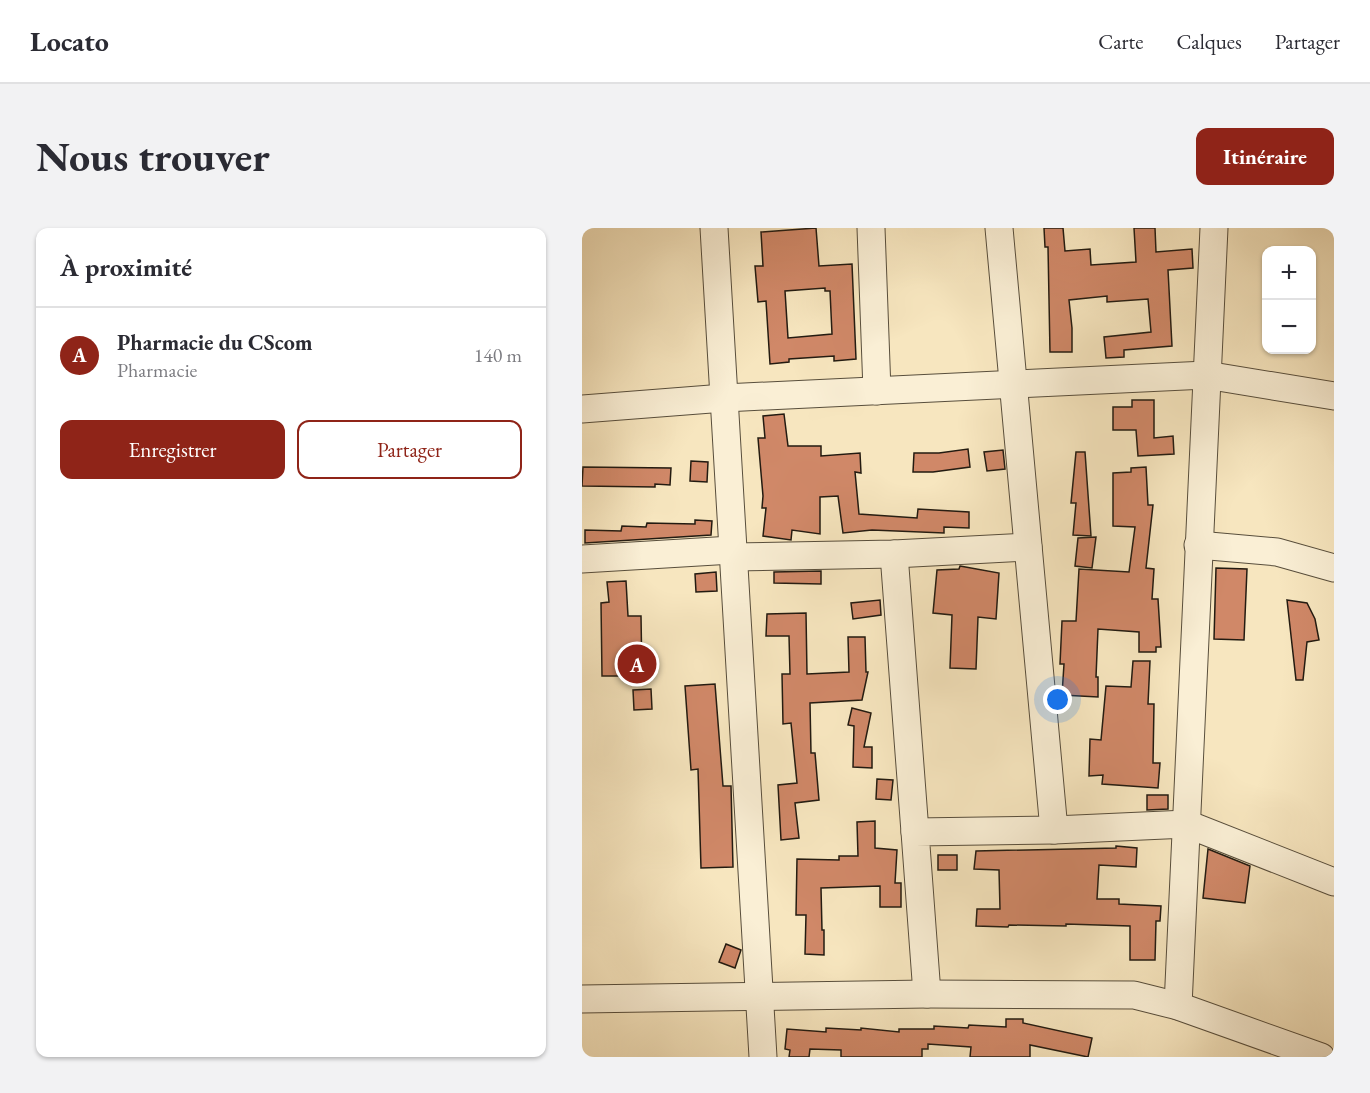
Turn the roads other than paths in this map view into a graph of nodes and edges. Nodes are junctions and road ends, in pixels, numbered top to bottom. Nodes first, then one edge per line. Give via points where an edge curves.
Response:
1 (714, 228) edge
2 (871, 228) edge
3 (999, 228) edge
4 (1214, 228) edge
5 (1206, 375) junction
6 (1013, 385) junction
7 (877, 391) junction
8 (1334, 396) edge
9 (724, 398) junction
10 (582, 410) edge
11 (1198, 545) junction
12 (1028, 547) junction
13 (733, 554) junction
14 (894, 554) junction
15 (582, 560) edge
16 (1334, 568) edge
17 (1187, 824) junction
18 (1054, 830) junction
19 (915, 832) junction
20 (1334, 882) edge
21 (927, 994) junction
22 (759, 996) junction
23 (582, 999) edge
24 (1178, 1006) junction
25 (1288, 1051) edge
26 (763, 1057) edge
27 (1321, 1057) edge

1 - 9 street
2 - 7 street
3 - 6 street
4 - 5 street
5 - 6 street
5 - 8 street
5 - 11 street
6 - 7 street
6 - 12 street
7 - 9 street
9 - 10 street
9 - 13 street
11 - 16 street via 1277,552
11 - 17 street
12 - 14 street
12 - 18 street
13 - 14 street
13 - 15 street
13 - 22 street
14 - 19 street
17 - 18 street
17 - 20 street
17 - 24 street
18 - 19 street
19 - 21 street
21 - 22 street
21 - 24 street via 1134,995
22 - 23 street
22 - 26 street
24 - 25 street
25 - 27 street

